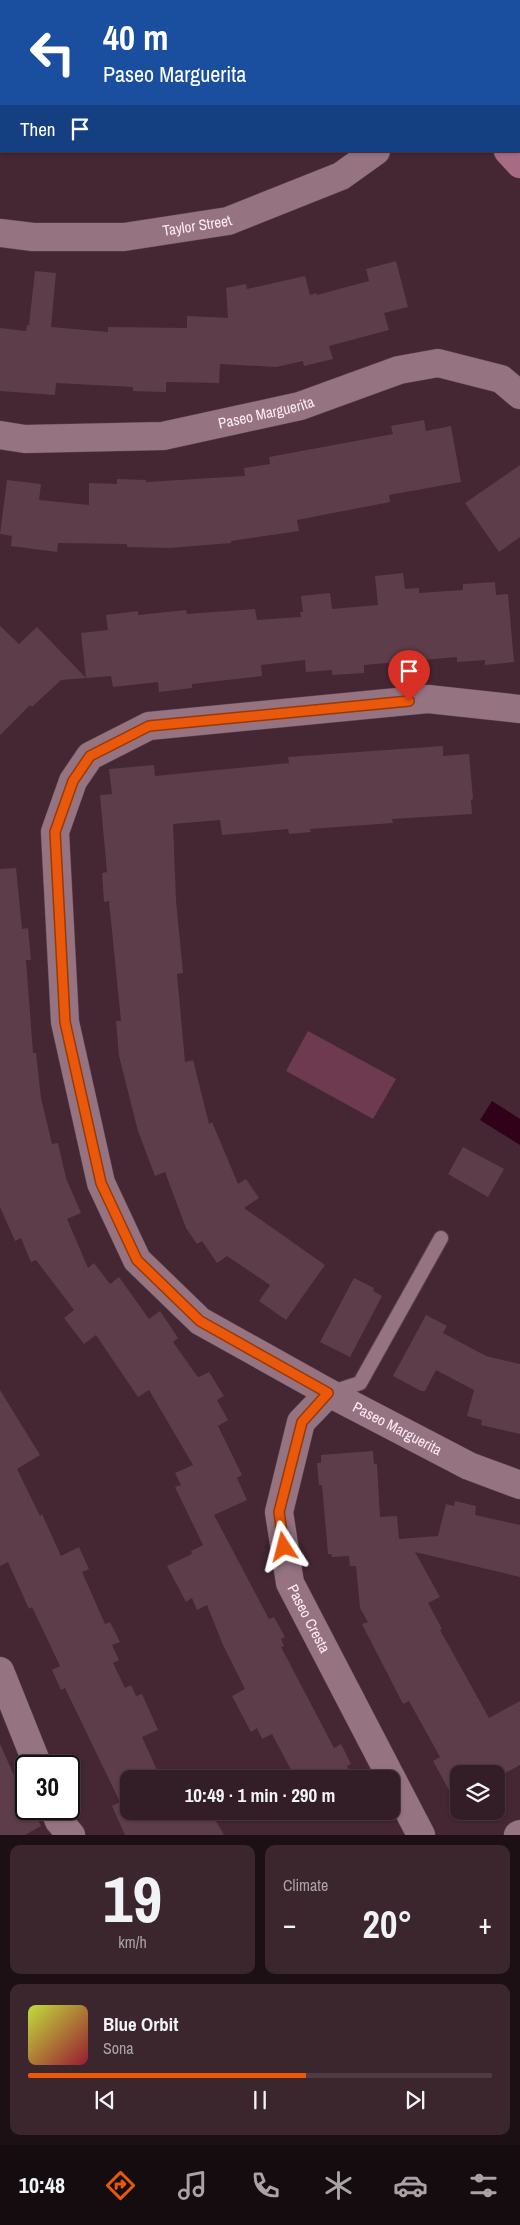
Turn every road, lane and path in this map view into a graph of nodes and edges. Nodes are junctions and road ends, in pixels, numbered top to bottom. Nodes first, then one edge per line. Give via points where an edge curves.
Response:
1 (375, 152) edge
2 (509, 152) edge
3 (520, 164) edge
4 (0, 233) edge
5 (520, 394) edge
6 (0, 435) edge
7 (520, 709) edge
8 (441, 1238) dead end
9 (328, 1393) junction
10 (520, 1484) edge
11 (0, 1671) edge
12 (34, 1755) edge
13 (59, 1820) edge
14 (71, 1835) edge
15 (421, 1835) edge

1 - 4 street, Taylor Street via 341,176 228,221 124,237 33,237
2 - 3 main road
5 - 6 street, Paseo Marguerita via 501,379 438,363 399,370 300,406 163,436 24,440
7 - 9 street, Paseo Marguerita via 428,699 149,726 90,756 73,781 55,832 65,1022 101,1183 137,1260 200,1321
8 - 9 lane via 360,1383
9 - 10 street, Paseo Marguerita via 470,1466
9 - 15 street, Paseo Cresta via 302,1422 279,1512 290,1583
11 - 12 street
13 - 14 street

